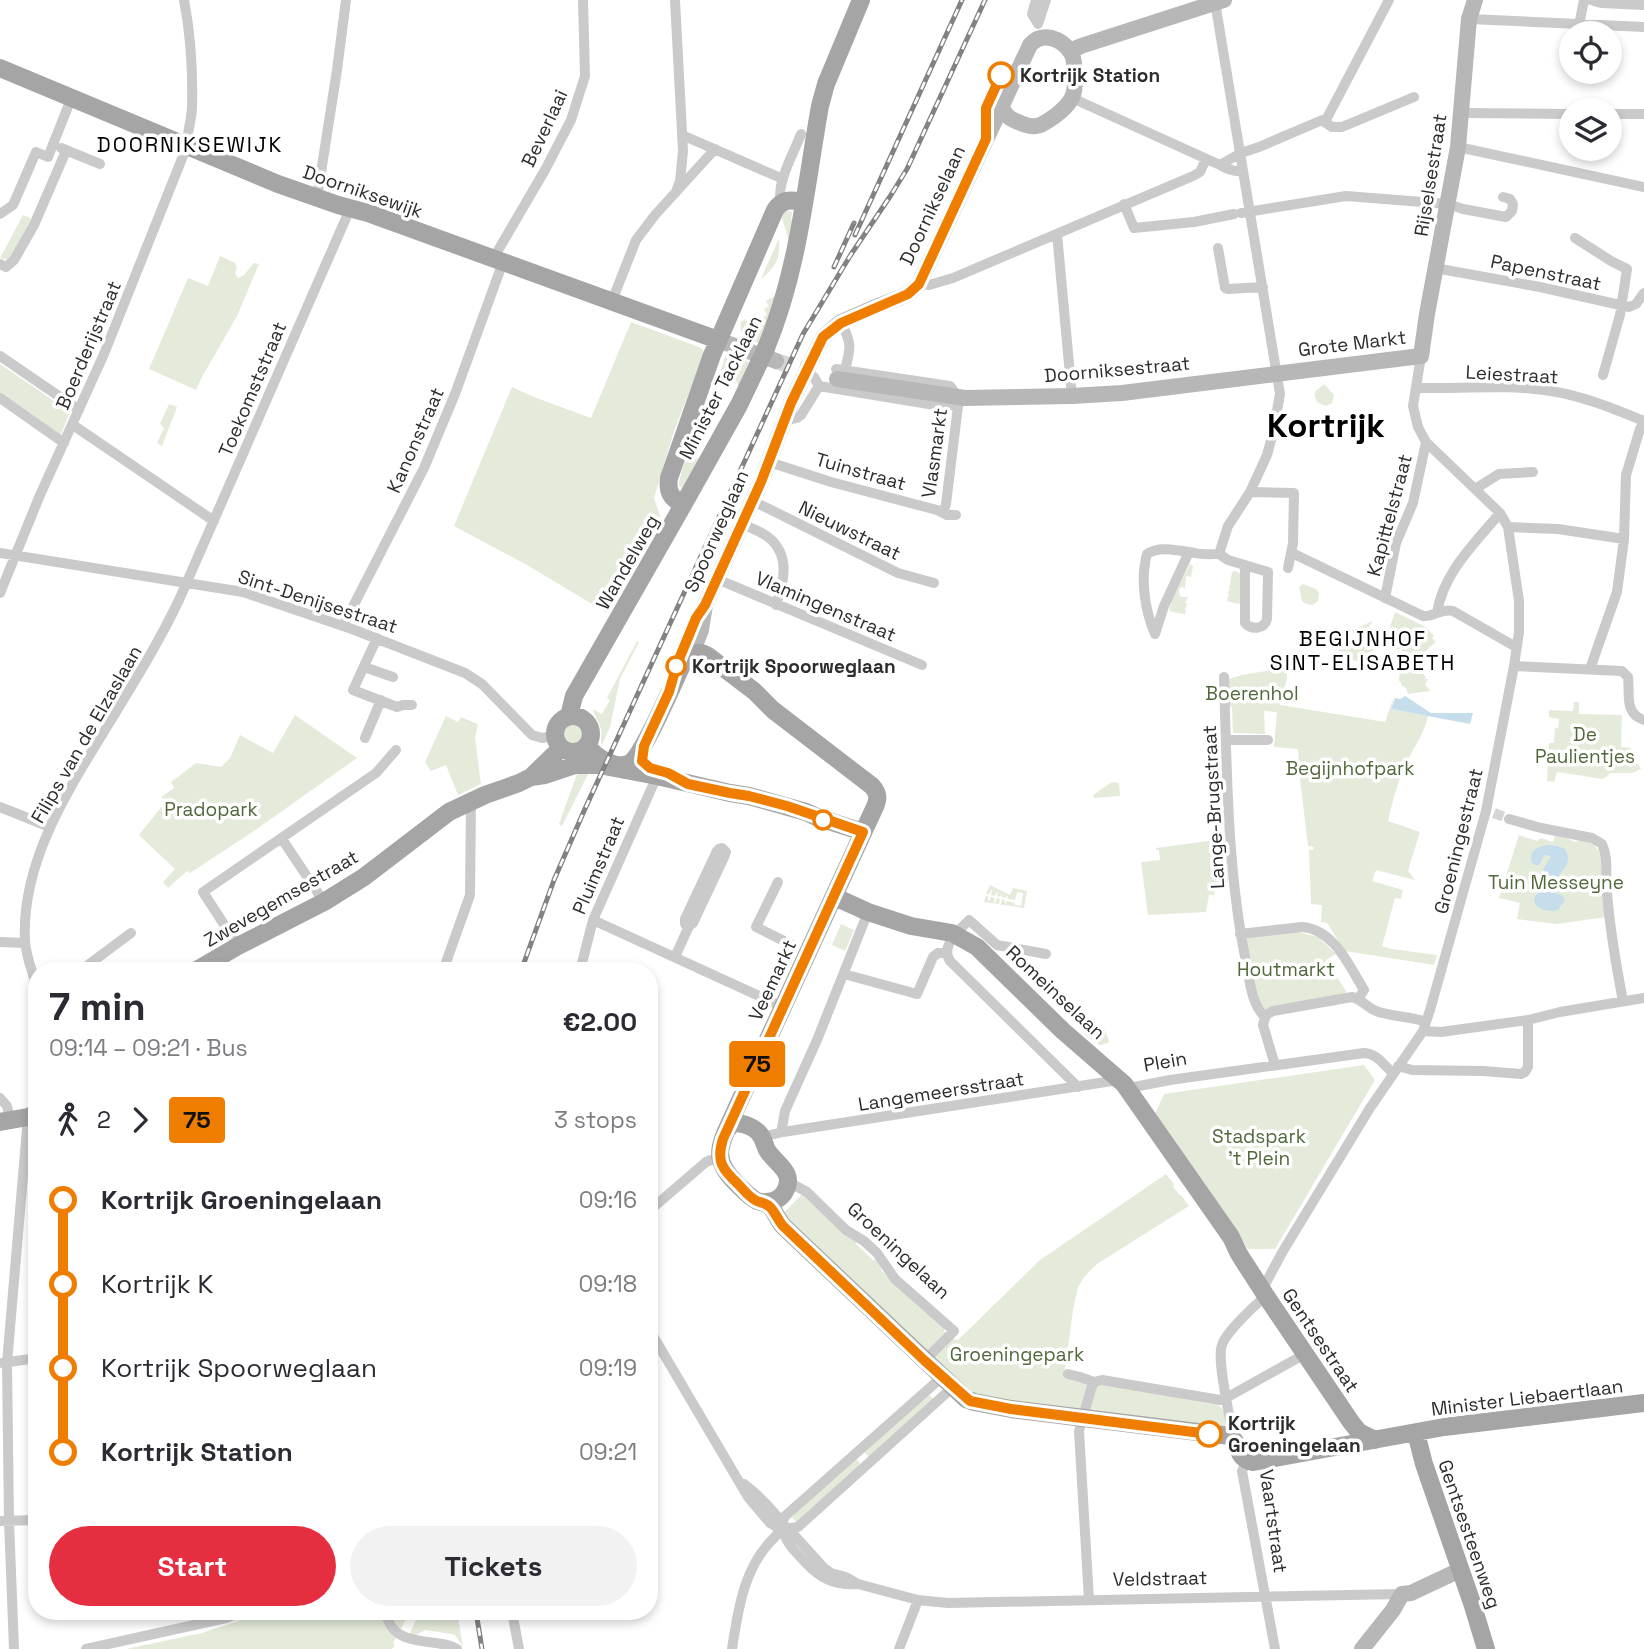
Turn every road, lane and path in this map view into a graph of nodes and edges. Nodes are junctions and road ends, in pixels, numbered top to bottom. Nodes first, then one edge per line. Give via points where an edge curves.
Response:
1 (184, 0) edge
2 (346, 0) edge
3 (583, 0) edge
4 (675, 0) edge
5 (861, 0) edge
6 (1036, 0) edge
7 (1046, 0) edge
8 (1389, 0) edge
9 (1475, 0) edge
10 (1584, 0) edge
11 (1591, 0) edge
12 (1219, 1) edge
13 (1193, 5) edge
14 (1644, 5) edge
15 (1469, 19) junction
16 (1580, 21) edge
17 (1559, 23) edge
18 (1622, 26) edge
19 (1644, 27) edge
20 (1038, 30) junction
21 (1070, 51) junction
22 (0, 68) edge
23 (1414, 97) dead end
24 (1072, 98) junction
25 (71, 99) junction
26 (1002, 105) junction
27 (1462, 113) junction
28 (1559, 114) edge
29 (1622, 114) edge
30 (1644, 114) edge
31 (1323, 121) junction
32 (801, 134) dead end
33 (682, 135) junction
34 (53, 145) junction
35 (187, 146) junction
36 (1458, 147) junction
37 (715, 149) junction
38 (65, 151) junction
39 (1241, 153) junction
40 (1206, 159) junction
41 (100, 164) dead end
42 (1220, 164) junction
43 (1243, 171) junction
44 (783, 179) junction
45 (1644, 187) edge
46 (676, 192) junction
47 (1503, 197) dead end
48 (317, 198) junction
49 (781, 202) junction
50 (804, 202) junction
51 (1124, 204) junction
52 (1448, 204) junction
53 (350, 209) junction
54 (1242, 213) junction
55 (0, 214) edge
56 (1057, 234) junction
57 (1575, 237) dead end
58 (1218, 248) dead end
59 (498, 260) junction
60 (0, 264) edge
61 (1435, 268) junction
62 (919, 284) junction
63 (1263, 287) junction
64 (1644, 293) edge
65 (612, 301) junction
66 (1621, 305) junction
67 (834, 327) junction
68 (718, 340) junction
69 (0, 356) edge
70 (1421, 356) junction
71 (767, 357) junction
72 (1277, 374) junction
73 (1603, 375) dead end
74 (829, 377) junction
75 (1416, 388) junction
76 (1072, 396) junction
77 (0, 398) edge
78 (959, 398) junction
79 (79, 410) junction
80 (790, 420) junction
81 (1644, 421) edge
82 (73, 425) junction
83 (1426, 442) junction
84 (64, 443) junction
85 (769, 462) junction
86 (1533, 472) dead end
87 (1475, 489) junction
88 (1250, 492) junction
89 (753, 501) junction
90 (683, 505) junction
91 (943, 513) junction
92 (1500, 513) junction
93 (956, 515) dead end
94 (214, 521) junction
95 (742, 524) junction
96 (1508, 527) junction
97 (1624, 539) junction
98 (1189, 552) junction
99 (0, 553) edge
100 (1292, 553) junction
101 (1219, 554) junction
102 (15, 555) junction
103 (1245, 565) junction
104 (1288, 568) dead end
105 (717, 579) junction
106 (934, 583) dead end
107 (186, 584) junction
108 (0, 593) edge
109 (1385, 598) junction
110 (776, 605) junction
111 (1437, 613) junction
112 (343, 626) junction
113 (377, 638) junction
114 (1516, 647) junction
115 (691, 655) junction
116 (922, 665) dead end
117 (1514, 666) junction
118 (364, 667) junction
119 (1590, 669) junction
120 (393, 677) dead end
121 (1224, 677) dead end
122 (381, 700) junction
123 (412, 705) dead end
124 (574, 717) junction
125 (1644, 720) edge
126 (365, 738) dead end
127 (1226, 740) junction
128 (1268, 740) dead end
129 (557, 742) junction
130 (644, 746) junction
131 (584, 748) junction
132 (396, 750) dead end
133 (599, 765) junction
134 (657, 776) junction
135 (531, 777) junction
136 (688, 784) junction
137 (471, 801) junction
138 (0, 807) edge
139 (1509, 818) tunnel mouth
140 (50, 827) junction
141 (863, 832) junction
142 (282, 839) junction
143 (778, 882) dead end
144 (835, 897) junction
145 (324, 902) junction
146 (868, 912) junction
147 (593, 920) junction
148 (689, 926) junction
149 (131, 933) dead end
150 (949, 933) junction
151 (1240, 934) junction
152 (0, 942) edge
153 (25, 943) junction
154 (788, 943) tunnel mouth
155 (238, 946) junction
156 (946, 953) junction
157 (1045, 954) dead end
158 (676, 957) junction
159 (30, 962) edge
160 (92, 962) edge
161 (210, 962) edge
162 (446, 962) edge
163 (582, 962) edge
164 (844, 974) junction
165 (1644, 998) edge
166 (1358, 999) junction
167 (1623, 1001) junction
168 (783, 1007) junction
169 (1265, 1017) junction
170 (1528, 1020) junction
171 (1424, 1026) junction
172 (1275, 1065) junction
173 (1396, 1069) junction
174 (1124, 1084) junction
175 (1078, 1087) junction
176 (0, 1098) edge
177 (19, 1118) edge
178 (728, 1129) junction
179 (783, 1132) junction
180 (763, 1139) junction
181 (721, 1161) junction
182 (788, 1180) junction
183 (765, 1202) junction
184 (658, 1203) edge
185 (1283, 1251) junction
186 (1261, 1287) junction
187 (658, 1344) edge
188 (1305, 1354) junction
189 (28, 1359) edge
190 (925, 1361) junction
191 (3, 1363) edge
192 (1068, 1374) dead end
193 (947, 1382) junction
194 (1094, 1382) junction
195 (1226, 1398) junction
196 (1644, 1404) edge
197 (1083, 1418) junction
198 (1416, 1433) junction
199 (1233, 1438) junction
200 (1375, 1440) junction
201 (857, 1452) junction
202 (1247, 1460) junction
203 (869, 1464) junction
204 (28, 1520) edge
205 (5, 1521) edge
206 (782, 1530) junction
207 (1460, 1570) junction
208 (1402, 1594) junction
209 (1265, 1596) junction
210 (918, 1600) junction
211 (1088, 1600) junction
212 (217, 1620) edge
213 (388, 1620) edge
214 (514, 1620) edge
215 (422, 1646) edge
216 (14, 1649) edge
217 (86, 1649) edge
218 (457, 1649) edge
219 (519, 1649) edge
220 (732, 1649) edge
221 (899, 1649) edge
222 (1275, 1649) edge
223 (1362, 1649) edge
224 (1486, 1649) edge

1 - 35 street, Boerderijstraat via 192,69
2 - 48 street
3 - 59 street, Beverlaai via 585,76 571,120
4 - 33 street
5 - 50 main road, Minister Tacklaan via 826,84
6 - 20 street via 1032,14
7 - 20 street
8 - 31 street
9 - 15 street, Rijselsestraat
10 - 16 street
11 - 14 street
12 - 13 street
12 - 39 street
13 - 21 street
15 - 17 street
15 - 27 street, Rijselsestraat
18 - 19 street
20 - 21 street
20 - 26 street, Doornikselaan
21 - 24 street via 1075,83
22 - 25 main road, Doorniksewijk
23 - 31 street via 1340,127
24 - 26 street via 1036,127 1008,117
24 - 40 street
25 - 34 street
25 - 35 main road, Doorniksewijk
26 - 62 street, Doornikselaan
27 - 28 street
27 - 36 street, Rijselsestraat
29 - 30 street
31 - 39 street
32 - 44 street, Minister Tacklaan
33 - 37 street
33 - 46 street
34 - 38 street
34 - 55 street via 48,157 36,152 13,205
35 - 48 main road, Doorniksewijk
35 - 79 street, Boerderijstraat
36 - 45 street
36 - 52 street, Rijselsestraat
37 - 44 street
37 - 46 street
38 - 41 street
38 - 60 street via 14,260 6,267
39 - 42 street
39 - 43 street
40 - 42 street
40 - 51 street via 1193,176
42 - 43 street
43 - 54 street
44 - 49 street, Minister Tacklaan
46 - 65 street via 636,240
47 - 52 street via 1513,202 1506,217
48 - 53 main road, Doorniksewijk
49 - 50 main road
49 - 68 main road, Minister Tacklaan
50 - 71 main road, Minister Tacklaan via 787,291
51 - 54 street via 1134,228
51 - 56 street
52 - 54 street via 1346,196
52 - 61 street, Rijselsestraat
53 - 59 main road, Doorniksewijk
53 - 94 street, Toekomststraat
54 - 63 street
56 - 62 street via 944,281
56 - 76 street
57 - 66 street via 1627,269
58 - 63 street via 1224,288
59 - 65 main road, Doorniksewijk
59 - 112 street, Kanonstraat via 455,394 424,468
61 - 66 street, Papenstraat
61 - 70 street, Rijselsestraat
62 - 67 street via 908,294
63 - 72 street
64 - 66 street, Papenstraat via 1634,306
65 - 68 main road, Doorniksewijk
66 - 73 street
67 - 74 street via 848,335 850,344
67 - 80 street, Spoorweglaan via 813,357
68 - 71 street
68 - 90 main road, Wandelweg via 668,478 670,494
69 - 79 street
70 - 72 street, Grote Markt
70 - 75 street, Grote Markt
71 - 90 main road, Minister Tacklaan
72 - 76 street, Doorniksestraat
72 - 88 street, Grote Markt via 1280,394 1273,433
74 - 78 street, Doorniksestraat
74 - 80 street via 805,410
75 - 81 street, Leiestraat via 1546,391
75 - 83 street, Grote Markt via 1413,406
76 - 78 street, Doorniksestraat
77 - 84 street
78 - 91 street, Vlasmarkt
79 - 82 street, Boerderijstraat
80 - 85 street, Spoorweglaan
81 - 97 street via 1626,475
82 - 84 street, Boerderijstraat
82 - 94 street
83 - 87 street
83 - 109 street, Kapittelstraat
84 - 102 street, Boerderijstraat
85 - 89 street, Spoorweglaan
85 - 91 street, Tuinstraat
86 - 87 street via 1499,474
87 - 92 street
88 - 100 street via 1294,492
88 - 101 street, Grote Markt via 1228,526
89 - 95 street, Spoorweglaan
89 - 106 street, Nieuwstraat via 898,573
90 - 124 main road, Wandelweg via 573,696
91 - 93 street, Tuinstraat
92 - 96 street
92 - 111 street via 1454,569
94 - 107 street, Toekomststraat
95 - 105 street, Spoorweglaan
95 - 110 street via 767,536 783,559 784,578
96 - 97 street
96 - 114 street, Groeningestraat via 1519,601
97 - 119 street via 1617,592
98 - 98 street via 1153,550 1147,556 1146,604 1155,634
98 - 101 street
99 - 102 street, Sint-Denijsestraat
100 - 104 street
100 - 109 street
101 - 103 street
102 - 107 street, Sint-Denijsestraat
102 - 108 street, Boerderijstraat
103 - 103 street via 1244,621 1250,627 1264,626 1268,572
105 - 110 street, Vlamingenstraat
105 - 115 street, Spoorweglaan
107 - 112 street, Sint-Denijsestraat via 243,593
107 - 140 street, Filips van de Elzaslaan via 160,640
109 - 111 street via 1426,617
110 - 116 street, Vlamingenstraat
111 - 114 street via 1453,611
112 - 113 street, Sint-Denijsestraat
113 - 118 street
113 - 129 street, Sint-Denijsestraat via 471,676 532,735
114 - 117 street, Groeningestraat
115 - 130 main road, Spoorweglaan
115 - 141 main road, Veemarkt via 708,656 872,786 878,800
117 - 119 street
117 - 171 street, Groeningestraat via 1490,812
118 - 120 street
118 - 122 street via 353,690
119 - 125 street via 1626,673 1631,712
121 - 127 street, Lange-Brugstraat
122 - 123 street via 397,708
122 - 126 street
124 - 129 main road via 560,721 555,730
124 - 131 main road via 590,729 591,738
127 - 128 street
127 - 151 street, Lange-Brugstraat via 1229,838
129 - 131 main road via 573,753
129 - 135 main road, Zwevegemsestraat
130 - 131 main road via 631,762 621,765
130 - 136 main road, Zwevegemsestraat via 645,765
131 - 133 main road
132 - 142 street via 376,773
133 - 134 main road, Zwevegemsestraat
133 - 135 main road, Zwevegemsestraat via 575,765
134 - 136 main road, Zwevegemsestraat
134 - 147 street, Pluimstraat
135 - 137 main road, Zwevegemsestraat
136 - 141 main road, Zwevegemsestraat via 794,808
137 - 145 main road, Zwevegemsestraat
137 - 162 street via 470,895
138 - 140 street
139 - 167 street via 1602,844
140 - 153 street, Filips van de Elzaslaan via 31,882
141 - 144 main road, Veemarkt
142 - 145 street
142 - 155 street via 203,892
143 - 154 street via 756,927
144 - 146 main road
144 - 168 main road, Veemarkt via 804,950
145 - 155 main road, Zwevegemsestraat
146 - 150 main road
146 - 164 street
147 - 158 street
147 - 163 street, Pluimstraat
148 - 148 street via 725,855 722,849 685,919
148 - 158 street
149 - 160 street
150 - 156 street
150 - 157 street via 969,920 997,945
150 - 174 main road, Romeinselaan via 978,947
151 - 166 street via 1302,927 1323,933 1364,990
151 - 169 street via 1257,1009
152 - 153 street
153 - 159 street, Filips van de Elzaslaan
155 - 161 main road, Zwevegemsestraat
156 - 164 street via 933,957 917,994
156 - 175 street
158 - 168 street
164 - 179 street via 785,1111
165 - 167 street
166 - 169 street via 1345,997 1273,1011
166 - 171 street via 1376,1010 1415,1018
167 - 170 street
168 - 178 main road, Veemarkt
169 - 172 street via 1263,1027
170 - 171 street via 1441,1032
170 - 173 street, Plein via 1528,1067 1521,1074
171 - 173 street
172 - 173 street, Plein via 1368,1053
172 - 174 street, Plein via 1134,1087
173 - 185 street
174 - 175 street, Langemeersstraat via 1112,1081
174 - 186 main road, Plein
175 - 179 street, Langemeersstraat
176 - 177 street
177 - 191 street
178 - 180 main road via 734,1123 743,1124
178 - 181 main road, Veemarkt via 720,1149
179 - 180 street, Langemeersstraat
180 - 182 main road, Groeningelaan
181 - 183 main road via 725,1172 751,1197
181 - 184 street via 706,1162
182 - 183 main road via 782,1195
182 - 190 street, Groeningelaan via 864,1241 895,1279 954,1331
183 - 190 main road via 783,1226
185 - 186 street
185 - 186 street via 1269,1266
186 - 188 main road, Gentsestraat
186 - 195 street, Vaartstraat via 1255,1306 1221,1346
187 - 206 street, Veldstraat via 748,1497
188 - 195 street
188 - 200 main road, Gentsestraat via 1355,1428
189 - 191 street
190 - 193 main road
191 - 205 street
192 - 194 street
193 - 197 main road via 974,1402
193 - 201 street
193 - 203 street
194 - 195 street
194 - 197 street
195 - 199 street, Vaartstraat
196 - 198 main road, Minister Liebaertlaan
197 - 199 main road
197 - 211 street via 1079,1432
198 - 200 main road, Minister Liebaertlaan
198 - 207 main road, Gentsesteenweg
199 - 202 main road, Vaartstraat
200 - 202 main road, Minister Liebaertlaan
201 - 203 street
201 - 206 street via 784,1517
202 - 209 street, Vaartstraat via 1242,1471
203 - 206 street via 798,1527
204 - 205 street
205 - 216 street
206 - 210 street, Veldstraat via 828,1571
206 - 220 street via 751,1570
207 - 208 street, Veldstraat
207 - 224 main road, Gentsesteenweg
208 - 209 street, Veldstraat
208 - 223 street
209 - 211 street, Veldstraat
209 - 222 street, Vaartstraat
210 - 211 street, Veldstraat
210 - 221 street
212 - 217 street
213 - 215 street via 397,1633
214 - 219 street
215 - 218 street

